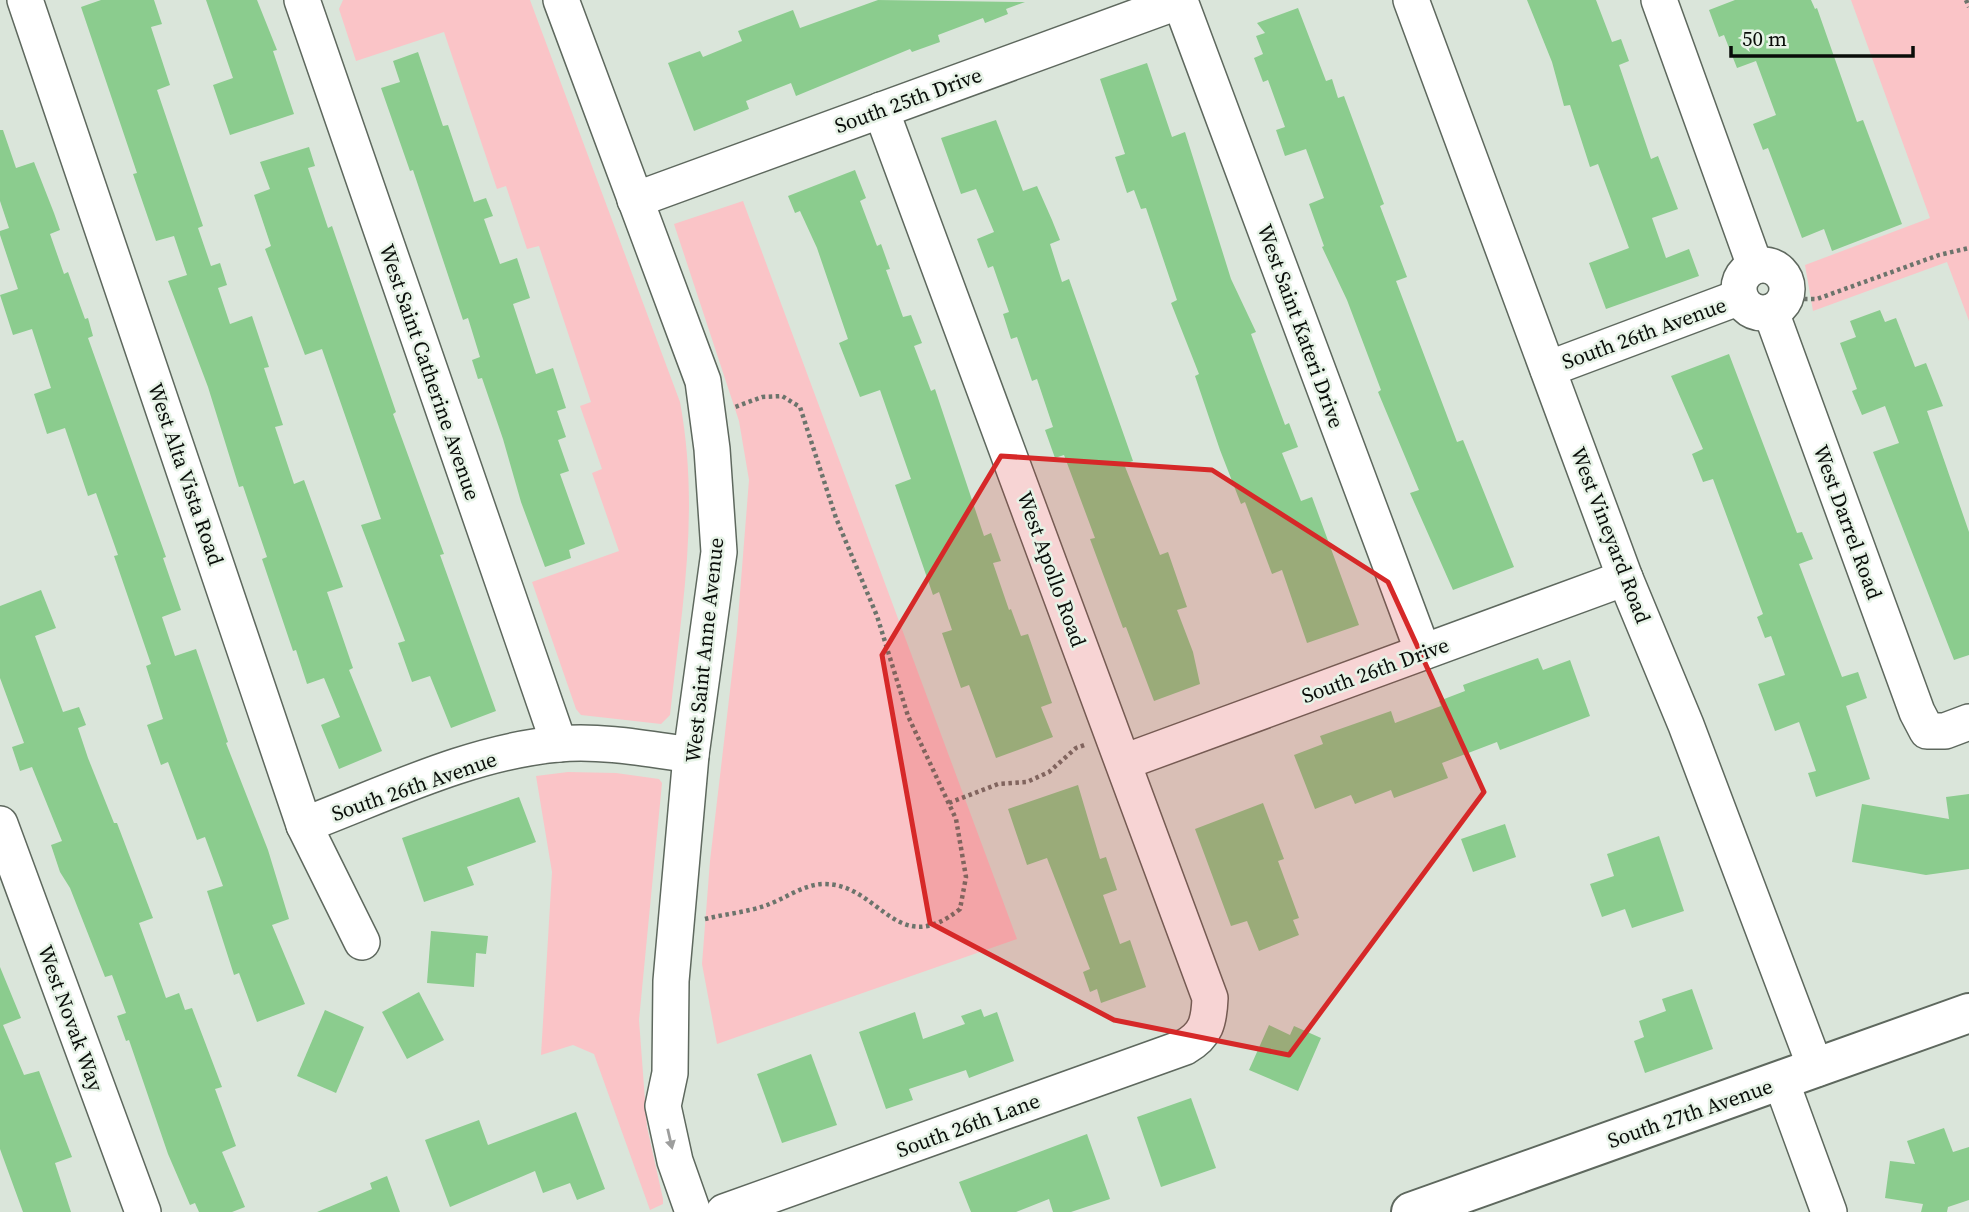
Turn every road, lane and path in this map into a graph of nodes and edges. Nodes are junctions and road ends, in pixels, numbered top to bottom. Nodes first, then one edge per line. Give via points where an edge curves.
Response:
1 (302, 0) edge
2 (561, 0) edge
3 (1411, 0) edge
4 (1659, 0) edge
5 (1966, 0) edge
6 (1180, 1) edge
7 (1969, 7) edge
8 (18, 9) edge
9 (881, 110) junction
10 (635, 200) junction
11 (1969, 248) edge
12 (1755, 266) junction
13 (1740, 297) junction
14 (1779, 305) junction
15 (1548, 369) junction
16 (708, 417) junction
17 (1625, 578) junction
18 (1423, 652) junction
19 (1969, 722) edge
20 (559, 744) junction
21 (1119, 749) junction
22 (691, 755) junction
23 (949, 803) junction
24 (0, 824) edge
25 (304, 825) junction
26 (677, 927) junction
27 (362, 942) dead end
28 (1969, 1013) edge
29 (1206, 1030) joint
30 (670, 1073) junction
31 (1798, 1075) junction
32 (143, 1212) edge
33 (693, 1212) edge
34 (717, 1212) edge
35 (724, 1212) edge
36 (1411, 1212) edge
37 (1829, 1212) edge

1 - 20 street, West Saint Catherine Avenue
2 - 10 street, West Saint Anne Avenue
3 - 15 street, West Vineyard Road
4 - 12 street
5 - 7 path
6 - 9 street, South 25th Drive
6 - 18 street, West Saint Kateri Drive
8 - 25 street, West Alta Vista Road
9 - 10 street, South 25th Drive
9 - 21 street, West Apollo Road
10 - 16 street, West Saint Anne Avenue via 703,381
11 - 14 path via 1817,299
12 - 13 street via 1741,281
12 - 14 street, West Darrel Road via 1766,265 1784,276
13 - 14 street via 1751,310
13 - 15 street, South 26th Avenue
14 - 19 street, West Darrel Road via 1917,712 1927,731 1945,731
15 - 17 street, West Vineyard Road
16 - 22 street, West Saint Anne Avenue via 719,552
16 - 23 path via 762,397 782,396 800,407 836,518 877,616 908,716
17 - 18 street, South 26th Drive
17 - 31 street, West Vineyard Road via 1686,725
18 - 21 street, South 26th Drive
20 - 22 street, South 26th Avenue via 615,745
20 - 25 street, South 26th Avenue via 475,760
21 - 23 path via 1076,748 1049,772 1027,782 998,784
21 - 29 street, West Apollo Road via 1210,998
22 - 26 street, West Saint Anne Avenue
23 - 26 path via 966,877 960,909 943,923 919,928 895,922 850,890 822,884 765,906
24 - 32 street, West Novak Way
25 - 27 street, West Alta Vista Road
26 - 30 street, West Saint Anne Avenue
28 - 31 main road, South 27th Avenue
29 - 35 street, South 26th Lane via 1185,1047
30 -> 33 street, West Saint Anne Avenue via 663,1106
30 - 34 street, West Saint Anne Avenue via 687,1103
31 - 36 main road, South 27th Avenue
31 - 37 street, West Vineyard Road

